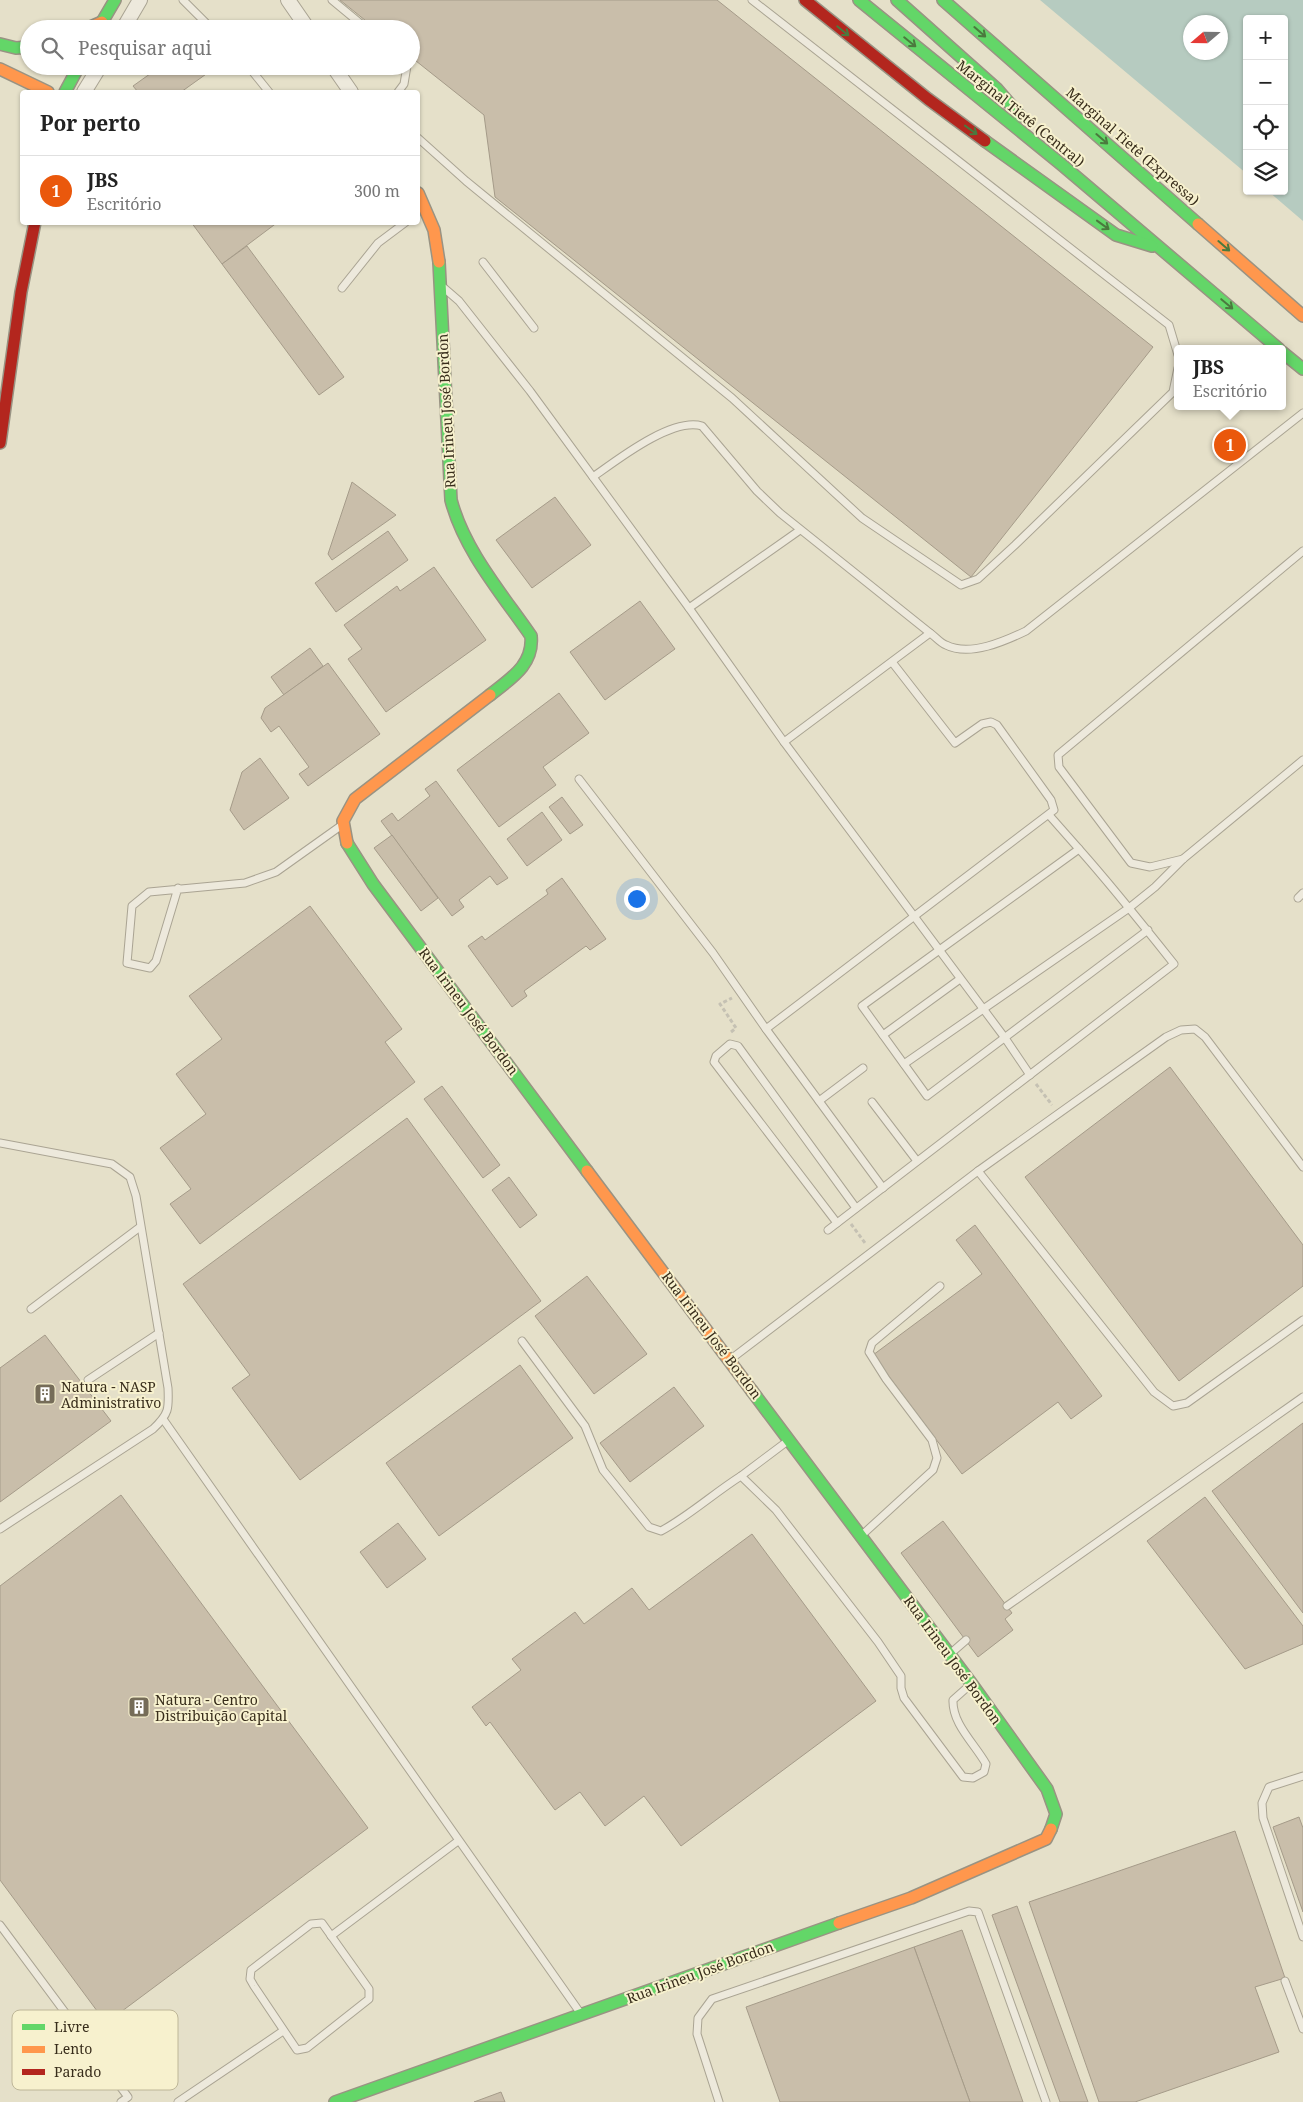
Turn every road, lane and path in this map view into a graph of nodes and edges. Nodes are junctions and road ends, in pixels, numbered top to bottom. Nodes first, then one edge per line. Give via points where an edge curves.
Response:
1 (115, 0) edge
2 (140, 0) edge
3 (183, 0) edge
4 (288, 0) edge
5 (332, 0) edge
6 (752, 0) edge
7 (805, 0) edge
8 (859, 0) edge
9 (897, 0) edge
10 (943, 0) edge
11 (103, 20) edge
12 (128, 20) edge
13 (203, 20) edge
14 (302, 20) edge
15 (356, 20) edge
16 (0, 44) edge
17 (20, 48) edge
18 (0, 69) edge
19 (74, 75) edge
20 (94, 75) edge
21 (255, 75) edge
22 (339, 75) edge
23 (406, 75) edge
24 (44, 90) edge
25 (66, 90) edge
26 (85, 90) edge
27 (266, 90) edge
28 (350, 90) edge
29 (400, 90) edge
30 (420, 140) edge
31 (1061, 164) junction
32 (420, 201) edge
33 (423, 214) edge
34 (34, 225) edge
35 (402, 225) edge
36 (1163, 250) junction
37 (483, 262) dead end
38 (440, 285) junction
39 (342, 288) dead end
40 (1303, 316) edge
41 (534, 328) dead end
42 (1175, 345) edge
43 (1274, 345) edge
44 (1286, 355) edge
45 (1303, 369) edge
46 (1174, 387) edge
47 (1303, 413) edge
48 (0, 443) edge
49 (593, 477) junction
50 (800, 530) junction
51 (1303, 551) edge
52 (689, 608) junction
53 (930, 632) junction
54 (892, 662) junction
55 (784, 742) junction
56 (1303, 760) edge
57 (579, 779) dead end
58 (1049, 815) junction
59 (343, 824) junction
60 (1078, 849) junction
61 (1183, 859) junction
62 (178, 888) junction
63 (1129, 908) junction
64 (914, 915) junction
65 (1148, 930) junction
66 (939, 952) junction
67 (960, 979) junction
68 (740, 994) junction
69 (983, 1010) junction
70 (766, 1029) junction
71 (883, 1035) junction
72 (1005, 1038) junction
73 (722, 1050) junction
74 (904, 1064) junction
75 (863, 1068) dead end
76 (1030, 1075) junction
77 (820, 1102) junction
78 (872, 1102) dead end
79 (1058, 1114) junction
80 (0, 1143) edge
81 (917, 1161) junction
82 (1303, 1167) edge
83 (978, 1171) junction
84 (883, 1188) junction
85 (856, 1208) junction
86 (845, 1216) junction
87 (837, 1222) junction
88 (140, 1227) junction
89 (828, 1230) dead end
90 (872, 1252) junction
91 (940, 1286) dead end
92 (31, 1309) dead end
93 (1303, 1320) edge
94 (158, 1333) junction
95 (522, 1341) dead end
96 (731, 1359) junction
97 (88, 1380) dead end
98 (1303, 1397) edge
99 (163, 1419) junction
100 (790, 1439) junction
101 (741, 1476) junction
102 (0, 1529) edge
103 (862, 1536) junction
104 (1007, 1606) dead end
105 (966, 1640) dead end
106 (950, 1654) junction
107 (972, 1683) junction
108 (1303, 1776) edge
109 (458, 1841) junction
110 (0, 1925) edge
111 (331, 1936) junction
112 (1303, 1937) edge
113 (1285, 1981) dead end
114 (63, 2010) edge
115 (581, 2014) junction
116 (1303, 2029) edge
117 (283, 2031) junction
118 (123, 2090) edge
119 (121, 2102) edge
120 (178, 2102) edge
121 (335, 2102) edge
122 (719, 2102) edge
123 (1046, 2102) edge

1 - 11 main road
2 - 12 street
3 - 13 lane
4 - 14 street
5 - 15 lane
6 - 42 lane via 1169,325
7 -> 36 main road via 928,100 1116,235
8 -> 31 main road, Marginal Tietê (Central)
9 - 31 main road via 997,89
10 -> 40 main road, Marginal Tietê (Expressa)
16 - 17 main road
18 - 24 main road
19 - 25 main road
20 - 26 street
21 - 27 lane
22 - 28 street
23 - 29 lane
30 - 46 lane via 732,398 862,518 962,585 978,578 1008,552 1173,392
31 - 36 main road, Marginal Tietê (Central)
32 - 33 main road, Rua Irineu José Bordon
33 - 38 main road, Rua Irineu José Bordon via 434,230
34 - 48 main road via 21,292
35 - 39 lane via 378,243
36 -> 43 main road, Marginal Tietê (Central)
37 - 41 lane
38 - 49 lane via 459,301 489,338
38 - 59 main road, Rua Irineu José Bordon via 452,503 481,562 531,636 532,656 515,675 365,789 347,811
44 - 45 main road
47 - 53 lane via 1026,631 994,646 970,648 945,645
49 - 50 lane via 648,441 693,423 709,432 757,491
49 - 52 lane
50 - 52 lane
50 - 53 lane
51 - 61 lane via 1058,754 1059,768 1131,863 1150,868
52 - 55 lane
53 - 54 lane
54 - 55 lane
54 - 58 lane via 955,743 982,724 991,722 996,725 1051,800 1054,810
55 - 64 lane
56 - 61 lane
57 - 68 lane via 713,953
58 - 60 lane
58 - 64 lane
59 - 62 lane via 276,872 245,883
59 - 96 main road, Rua Irineu José Bordon via 351,851 373,884
60 - 63 lane
60 - 66 lane
61 - 63 lane
62 - 62 lane via 149,892 132,906 127,963 150,968 156,961
63 - 65 lane
63 - 69 lane
64 - 66 lane
64 - 70 lane
65 - 72 lane
65 - 76 lane via 1174,964
66 - 67 lane
66 - 71 lane via 862,1006
67 - 69 lane
67 - 71 lane
68 - 70 lane
68 - 73 path via 720,1004 736,1028 718,1042
69 - 72 lane
69 - 74 lane
70 - 77 lane
71 - 74 lane
72 - 74 lane via 927,1096
72 - 76 lane
73 - 85 lane via 730,1044 738,1046
73 - 87 lane via 714,1062
75 - 77 lane
76 - 79 path
76 - 81 lane
77 - 84 lane
78 - 81 lane
79 - 82 lane via 1166,1037 1181,1030 1195,1029 1205,1037
79 - 83 lane
80 - 88 lane via 112,1164 130,1177
81 - 84 lane
83 - 90 lane
83 - 93 lane via 1154,1392 1173,1406 1187,1403
84 - 85 lane
85 - 86 lane
86 - 87 lane
86 - 90 path
87 - 89 lane
88 - 92 lane
88 - 94 lane
90 - 96 lane
91 - 103 lane via 872,1343 870,1352 932,1440 937,1458 933,1470
94 - 97 lane
94 - 99 lane via 168,1388 169,1409
95 - 101 lane via 584,1426 603,1470 648,1527 661,1531
96 - 100 main road, Rua Irineu José Bordon
98 - 104 lane
99 - 102 lane via 153,1429
99 - 109 lane
100 - 101 lane
100 - 103 main road, Rua Irineu José Bordon
101 - 107 lane via 776,1510 878,1642 901,1676 904,1698 952,1764 963,1777 968,1778 984,1772 986,1764 952,1711 953,1700
103 - 106 main road, Rua Irineu José Bordon
105 - 106 lane
106 - 107 main road, Rua Irineu José Bordon
107 - 115 main road, Rua Irineu José Bordon via 1048,1789 1057,1821 1046,1839 911,1898
108 - 112 lane via 1269,1787 1262,1803 1263,1818
109 - 111 lane
109 - 115 lane
110 - 114 lane
111 - 117 lane via 322,1923 311,1924 251,1970 250,1979
111 - 117 lane via 369,1989 369,1999 307,2048 297,2050
113 - 116 lane
115 - 121 main road, Rua Irineu José Bordon
117 - 120 lane
118 - 119 lane via 128,2097
122 - 123 lane via 696,2034 698,2018 712,1999 969,1911 978,1912

